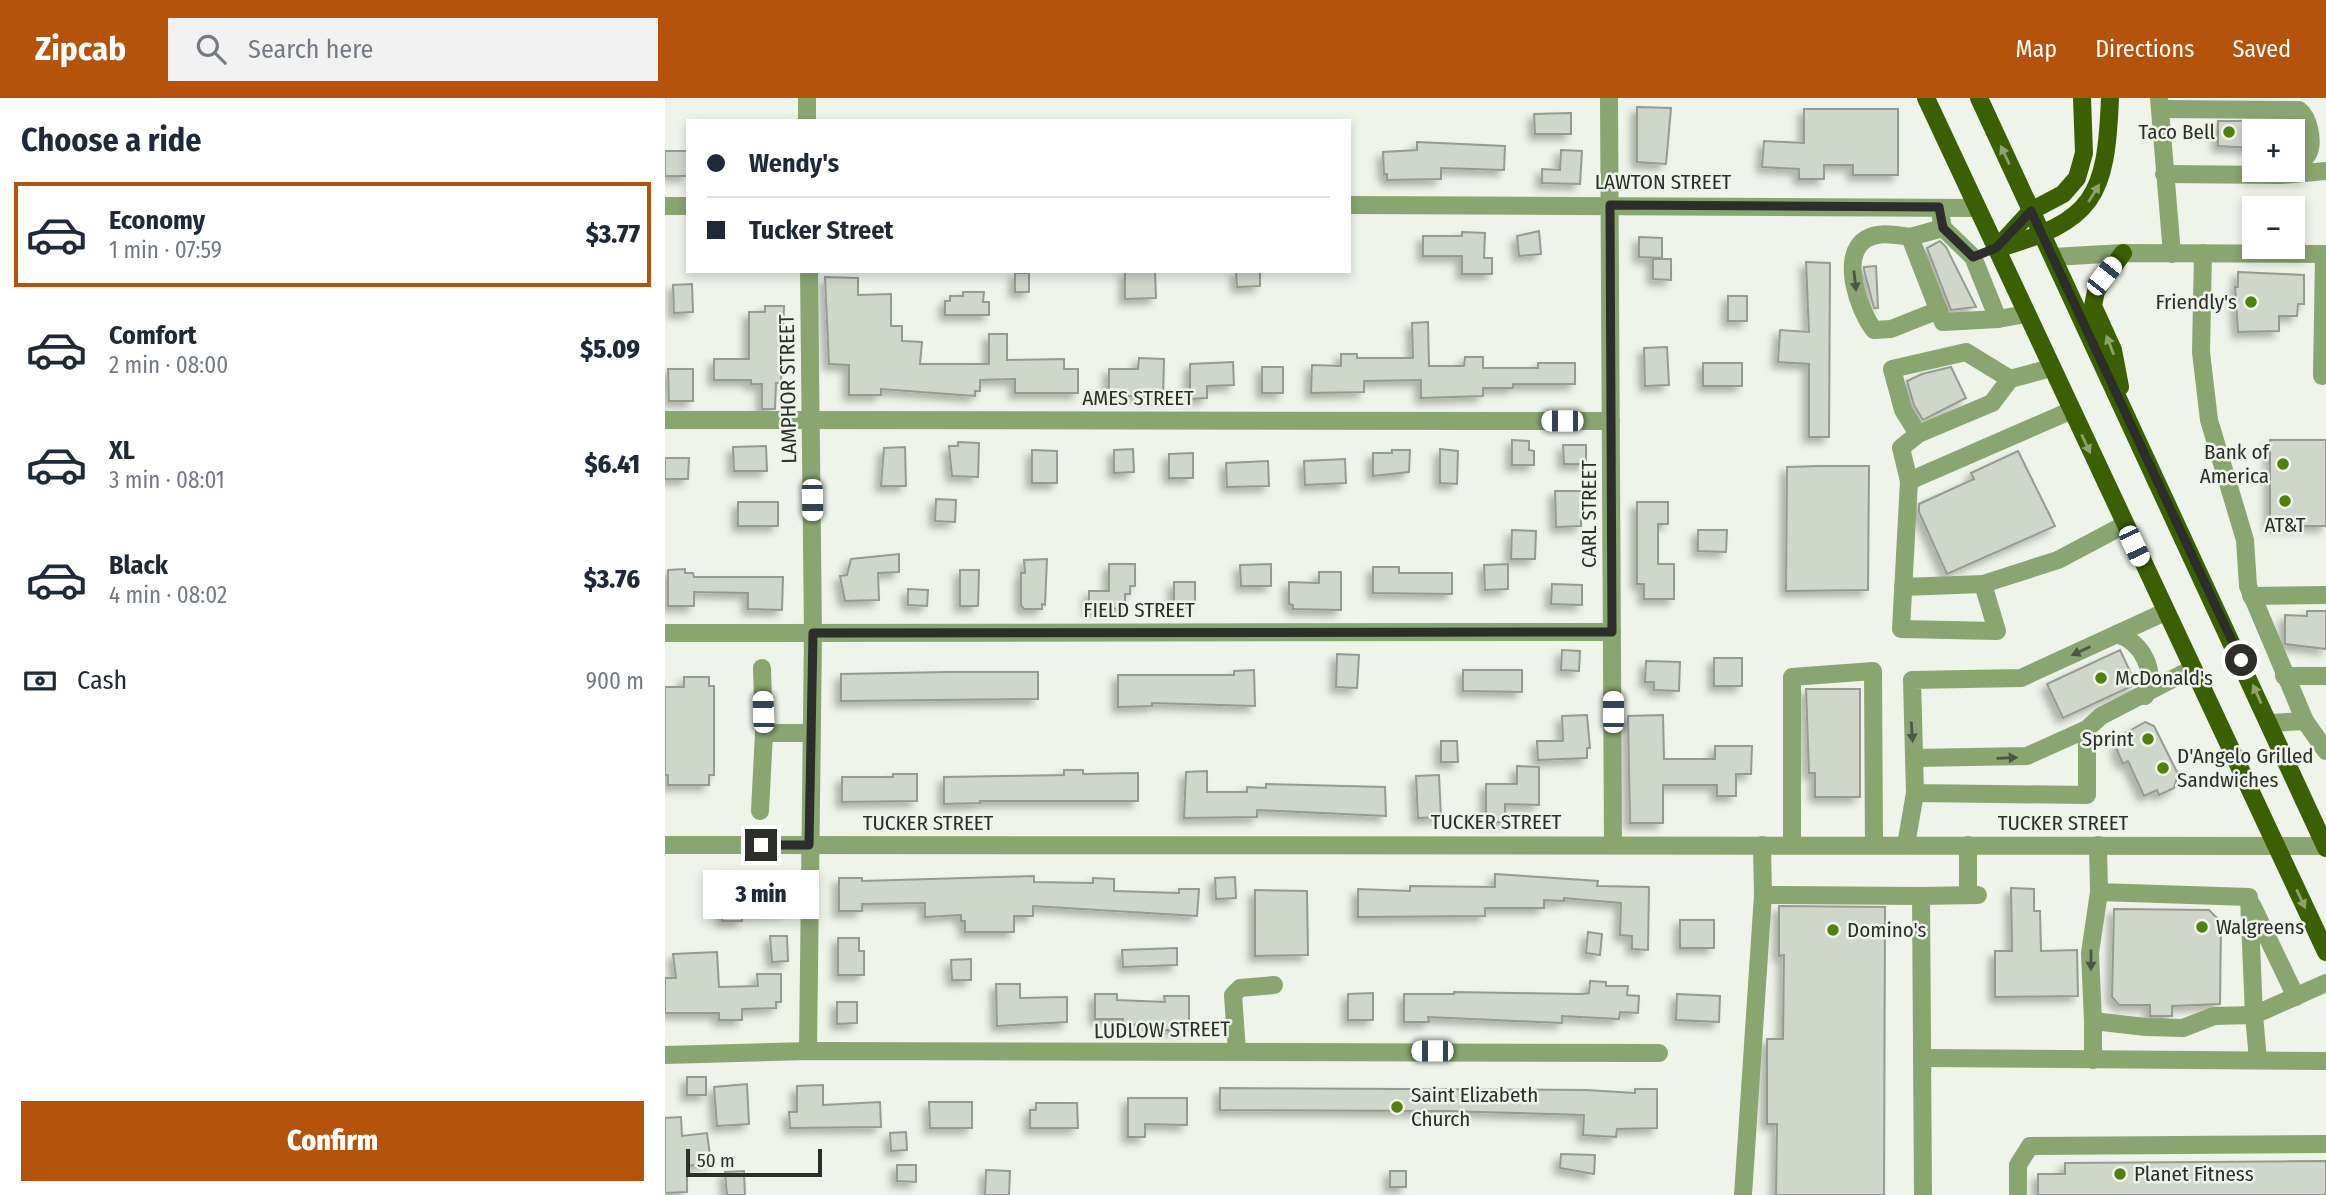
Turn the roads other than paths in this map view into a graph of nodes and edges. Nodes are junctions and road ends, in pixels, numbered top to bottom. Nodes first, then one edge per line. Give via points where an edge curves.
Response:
1 (807, 98) edge
2 (1609, 98) edge
3 (1926, 98) edge
4 (1979, 98) edge
5 (2082, 98) edge
6 (2110, 98) edge
7 (2159, 103) edge
8 (807, 119) edge
9 (2305, 157) edge
10 (2242, 163) edge
11 (2326, 171) edge
12 (2164, 174) junction
13 (2190, 174) junction
14 (1351, 205) edge
15 (1610, 205) junction
16 (665, 206) edge
17 (686, 206) edge
18 (1939, 207) junction
19 (1977, 208) junction
20 (2031, 211) junction
21 (1943, 228) junction
22 (2043, 236) junction
23 (1910, 237) junction
24 (1996, 248) junction
25 (2123, 253) junction
26 (2203, 253) junction
27 (2172, 254) junction
28 (2325, 254) edge
29 (1973, 257) junction
30 (2053, 257) junction
31 (809, 273) edge
32 (1939, 310) junction
33 (2026, 314) junction
34 (1999, 319) junction
35 (2051, 368) junction
36 (2322, 376) dead end
37 (2010, 379) junction
38 (2070, 411) junction
39 (2125, 412) junction
40 (665, 420) edge
41 (811, 420) junction
42 (1611, 421) junction
43 (1917, 434) junction
44 (1909, 481) junction
45 (2124, 525) junction
46 (1983, 584) junction
47 (1903, 587) junction
48 (2280, 595) junction
49 (2326, 595) edge
50 (2251, 596) junction
51 (2326, 606) edge
52 (2165, 612) junction
53 (1612, 632) junction
54 (665, 633) edge
55 (813, 633) junction
56 (2117, 635) junction
57 (762, 668) dead end
58 (2192, 669) junction
59 (2284, 676) junction
60 (2326, 676) edge
61 (2144, 696) junction
62 (2326, 720) edge
63 (2305, 721) junction
64 (2270, 723) junction
65 (2087, 729) junction
66 (764, 733) junction
67 (811, 733) junction
68 (2326, 751) edge
69 (1915, 758) junction
70 (1915, 793) junction
71 (759, 811) dead end
72 (665, 845) edge
73 (809, 845) junction
74 (1613, 845) junction
75 (1762, 845) junction
76 (1793, 845) junction
77 (1874, 845) junction
78 (1906, 845) junction
79 (1968, 845) junction
80 (2098, 845) junction
81 (2275, 845) junction
82 (2326, 846) edge
83 (2099, 892) junction
84 (1763, 895) junction
85 (1921, 896) junction
86 (2249, 898) junction
87 (2326, 953) edge
88 (2326, 983) edge
89 (1274, 985) dead end
90 (2296, 997) junction
91 (2254, 1015) junction
92 (2093, 1021) junction
93 (808, 1051) junction
94 (1237, 1052) junction
95 (1659, 1053) dead end
96 (665, 1055) edge
97 (1922, 1058) junction
98 (2093, 1060) junction
99 (2258, 1060) junction
100 (2326, 1061) edge
101 (2326, 1144) edge
102 (1743, 1195) edge
103 (1923, 1195) edge
104 (2018, 1195) edge

1 - 8 street
2 - 15 street, CARL STREET
3 - 19 main road
20 -> 4 main road
5 - 20 main road via 2084,153 2077,178 2063,194
22 -> 6 main road via 2075,217 2098,187 2107,155
7 - 9 street via 2299,110 2308,120 2309,151
7 - 12 street
10 - 13 street via 2211,163
11 - 13 street
12 - 13 street
12 - 27 street
14 - 15 street, LAWTON STREET
15 - 18 street, LAWTON STREET
15 - 42 street, CARL STREET
16 - 17 street
18 - 19 street, LAWTON STREET
18 - 21 street
19 - 24 main road
20 - 22 main road
20 - 24 main road
21 - 23 street
21 - 29 street
22 - 24 main road
22 - 30 main road
23 - 32 street
23 -> 32 street via 1879,234 1864,239 1853,254 1855,289 1865,319 1874,330 1891,329
24 - 29 street
24 - 33 main road
25 - 27 street
25 - 30 street
39 -> 25 main road via 2113,350 2094,306 2096,290
26 - 27 street
26 - 28 street
26 - 50 street via 2203,387 2212,435 2245,540
28 - 36 street
29 - 34 street
30 - 39 main road
31 - 41 street, LAMPHOR STREET
32 - 34 street via 1943,322
33 - 34 street
33 - 35 main road
35 - 37 street
35 - 38 main road
37 - 43 street via 1992,403
37 - 43 street via 1966,352 1892,369 1903,410
38 - 44 street
38 -> 45 main road
64 -> 39 main road
40 - 41 street, AMES STREET
41 - 42 street, AMES STREET
41 - 55 street, LAMPHOR STREET
42 - 53 street, CARL STREET
43 - 44 street via 1901,448
44 - 47 street
45 - 46 street via 2058,560
45 - 52 main road
46 - 47 street
46 - 47 street via 1997,631 1901,629
48 - 49 street
48 - 50 street
48 - 51 street via 2301,605
50 - 59 street
52 - 56 street
52 - 58 main road
53 - 55 street, FIELD STREET
53 - 74 street, CARL STREET
54 - 55 street, FIELD STREET
55 - 67 street, LAMPHOR STREET
56 - 61 street via 2136,645 2150,670 2150,686
56 -> 69 street via 2021,678 1912,680
57 - 66 street
58 - 61 street
58 - 81 main road
59 - 60 street
59 - 63 street
61 - 65 street via 2101,716
62 - 63 street
63 - 64 street
63 - 68 street
64 - 82 main road
69 -> 65 street via 2016,758
65 - 70 street via 2087,795
66 - 67 street
66 - 71 street
67 - 73 street, LAMPHOR STREET
69 - 70 street
70 - 78 street
72 - 73 street, TUCKER STREET
73 - 74 street, TUCKER STREET
73 - 93 street, LAMPHOR STREET
74 - 75 street, TUCKER STREET
75 - 76 street, TUCKER STREET
75 - 84 street
76 - 77 street, TUCKER STREET
76 - 77 street via 1792,677 1873,671
77 - 78 street, TUCKER STREET
78 - 79 street, TUCKER STREET
79 - 80 street, TUCKER STREET
79 - 85 street via 1973,895
80 - 81 street, TUCKER STREET
80 - 83 street
81 - 82 street, TUCKER STREET
81 -> 87 main road
83 - 86 street
83 -> 92 street via 2090,953
84 - 85 street
84 - 102 street
85 - 97 street
86 - 90 street
86 - 91 street
88 - 90 street
89 - 94 street via 1240,988 1233,995
90 - 91 street
91 - 92 street via 2214,1016 2183,1028
91 - 99 street
92 - 98 street
93 - 94 street, LUDLOW STREET
93 - 96 street, LUDLOW STREET
94 - 95 street, LUDLOW STREET
97 - 98 street
97 - 103 street
98 - 99 street
99 - 100 street
101 - 104 street via 2029,1146 2018,1165

